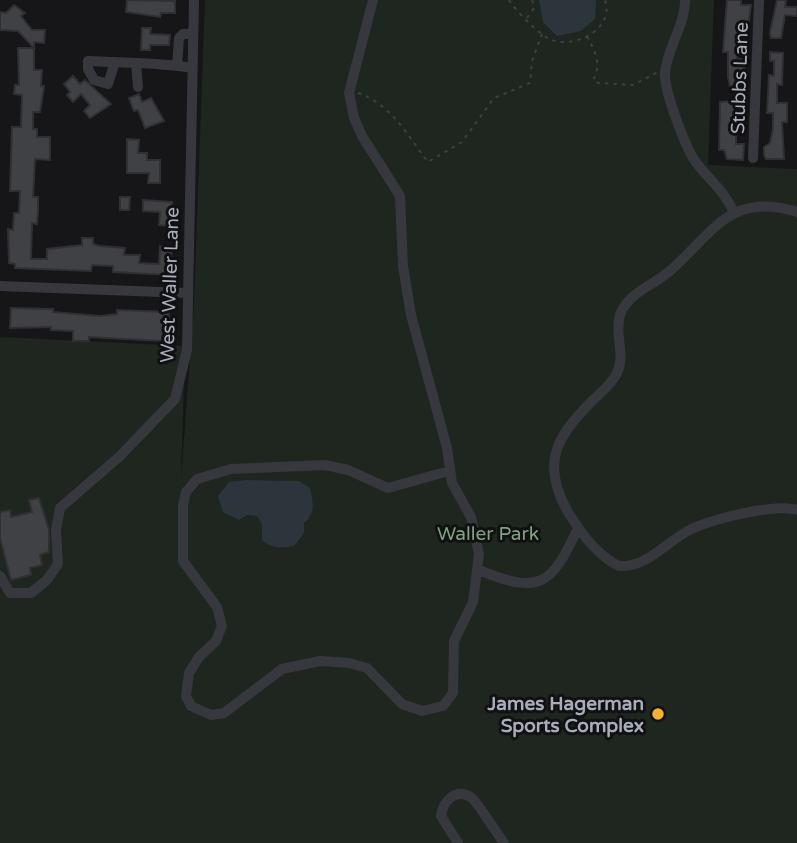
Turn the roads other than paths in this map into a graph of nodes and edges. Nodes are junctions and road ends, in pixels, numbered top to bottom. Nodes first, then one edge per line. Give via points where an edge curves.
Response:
1 (194, 0) edge
2 (373, 0) edge
3 (685, 0) edge
4 (759, 0) edge
5 (193, 34) junction
6 (114, 62) dead end
7 (136, 63) junction
8 (177, 66) junction
9 (192, 68) junction
10 (138, 87) dead end
11 (753, 158) dead end
12 (797, 212) edge
13 (734, 213) junction
14 (0, 286) edge
15 (187, 293) junction
16 (449, 471) junction
17 (797, 510) edge
18 (578, 528) junction
19 (479, 570) junction
20 (0, 576) edge
21 (458, 843) edge
22 (504, 843) edge

1 - 5 street, West Waller Lane
2 - 16 street via 349,93 362,136 400,196 407,297
3 - 13 street via 665,72 672,107 693,158
4 - 11 street, Stubbs Lane
5 - 8 street via 179,38
5 - 9 street, West Waller Lane
6 - 7 street
7 - 8 street
7 - 10 street
8 - 9 street
9 - 15 street, West Waller Lane
12 - 13 street via 765,207
13 - 18 street via 711,229 670,271 632,297 620,315 617,373 578,416 555,453 552,467 556,488
14 - 15 street
15 - 20 street, West Waller Lane via 187,350 175,399 119,457 60,508 58,564 47,580 31,593 19,595 9,593
16 - 19 street via 471,517
16 - 19 street via 388,488 325,465 231,469 197,479 186,492 183,505 183,561 217,607 222,626 216,641 194,664 186,696 201,713 224,713 282,669 339,661 374,673 412,709 422,712 443,706 453,693 454,641 473,602
17 - 18 street via 762,510 700,526 628,566 610,561
18 - 19 street via 561,562 542,581 521,584
21 - 22 street via 441,816 443,805 460,794 472,799

